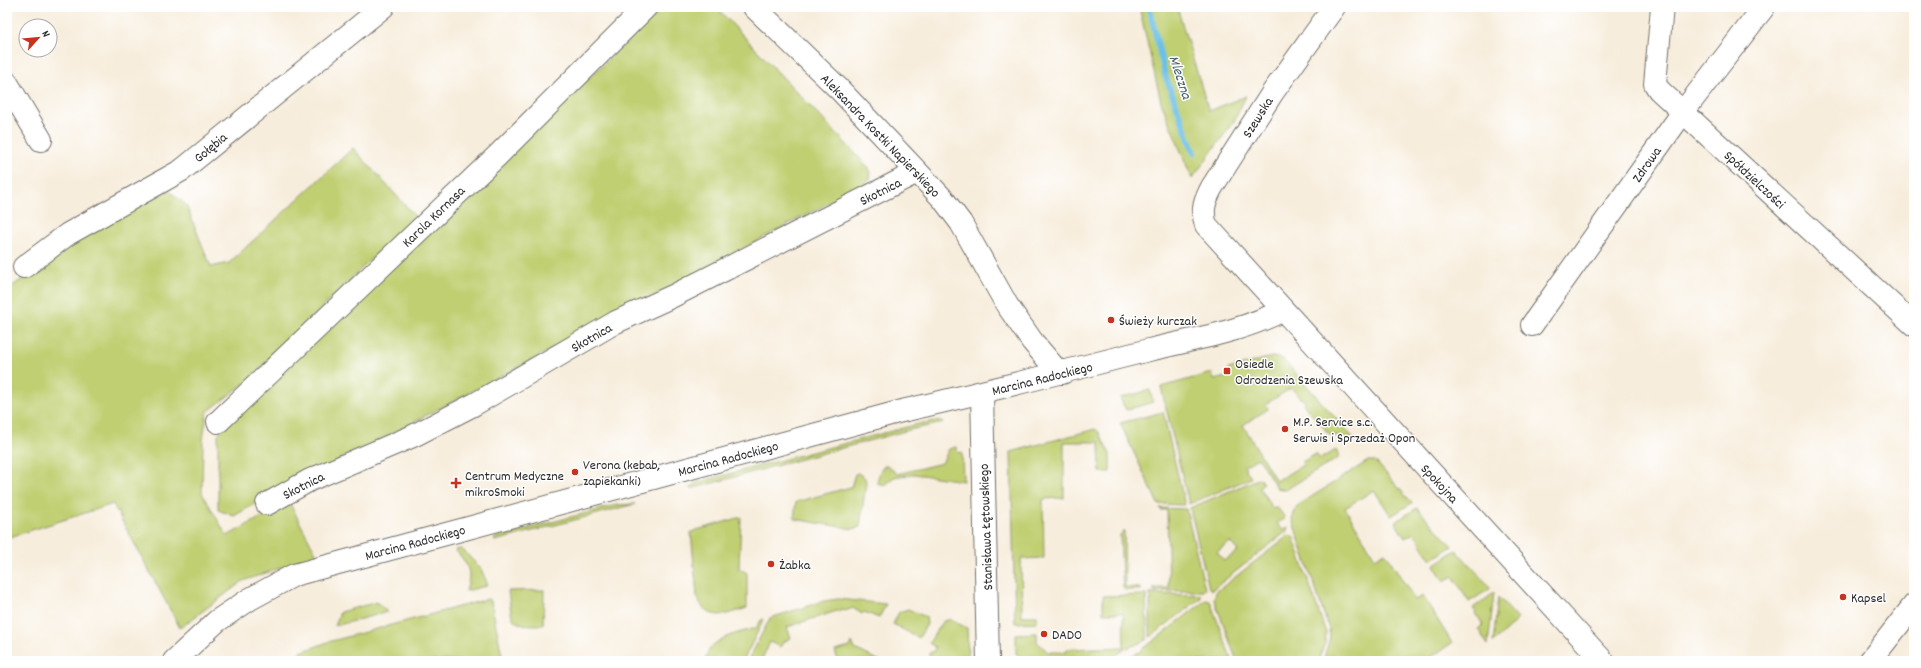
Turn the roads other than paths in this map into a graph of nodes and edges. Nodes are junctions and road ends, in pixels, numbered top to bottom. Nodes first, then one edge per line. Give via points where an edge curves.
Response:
1 (383, 7) edge
2 (646, 7) edge
3 (754, 7) edge
4 (1334, 7) edge
5 (1662, 7) edge
6 (1764, 7) edge
7 (7, 83) edge
8 (1683, 112) junction
9 (41, 140) dead end
10 (917, 172) junction
11 (1213, 233) joint
12 (24, 267) dead end
13 (1283, 310) junction
14 (1532, 325) dead end
15 (1914, 325) edge
16 (1062, 373) junction
17 (982, 393) junction
18 (218, 422) dead end
19 (267, 504) dead end
20 (1914, 605) edge
21 (174, 661) edge
22 (988, 661) edge
23 (1603, 661) edge
24 (1870, 661) edge

1 - 12 street, Gołębia via 182,170 68,234
2 - 18 street, Karola Kornasa via 498,155
3 - 10 street, Aleksandra Kostki Napierskiego via 839,89
4 - 11 street, Szewska via 1273,92 1206,198 1203,216
5 - 8 street, Spółdzielczości via 1655,84
6 - 8 street, Zdrowa
7 - 9 street
8 - 14 street, Zdrowa
8 - 15 street, Spółdzielczości
10 - 16 street, Aleksandra Kostki Napierskiego via 943,199 961,223 1007,306 1032,341
10 - 19 street, Skotnica via 616,322 414,436 310,480
11 - 13 street, Spokojna
13 - 16 street, Marcina Radockiego via 1272,316 1206,337
13 - 23 street, Spokojna
16 - 17 street, Marcina Radockiego
17 - 21 street, Marcina Radockiego via 895,413 294,575 250,598 217,620
17 - 22 street, Stanisława Łętowskiego
20 - 24 street

